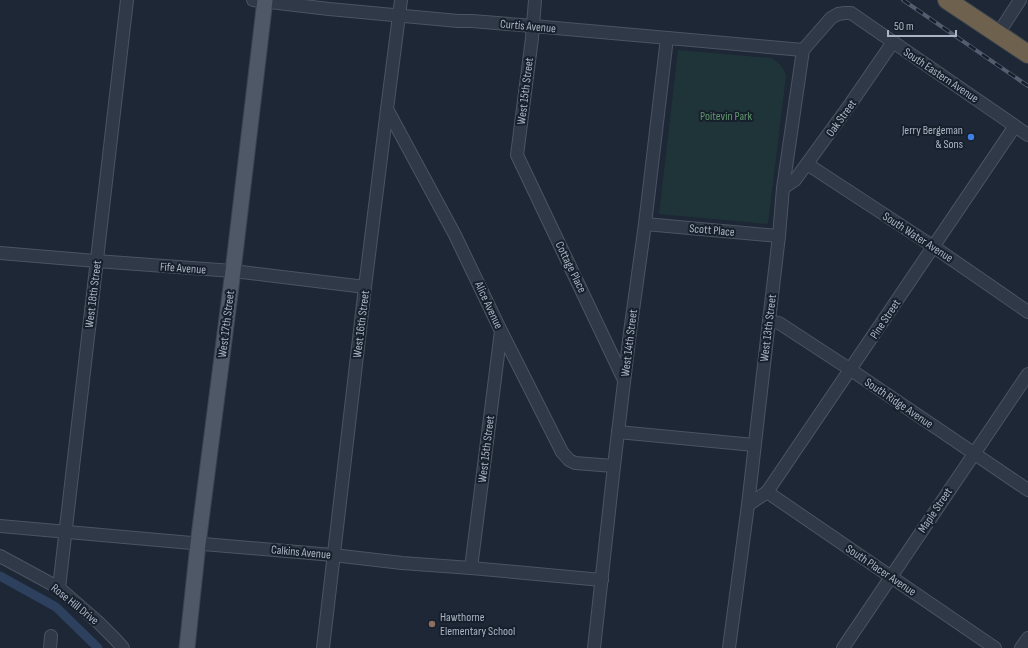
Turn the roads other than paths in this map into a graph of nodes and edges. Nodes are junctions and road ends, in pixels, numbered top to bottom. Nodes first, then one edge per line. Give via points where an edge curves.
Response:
1 (127, 0) edge
2 (261, 0) edge
3 (401, 0) edge
4 (535, 0) edge
5 (947, 0) edge
6 (1020, 0) edge
7 (400, 15) junction
8 (533, 26) junction
9 (998, 34) junction
10 (668, 38) junction
11 (893, 42) junction
12 (803, 50) junction
13 (1028, 54) edge
14 (387, 109) junction
15 (1015, 126) junction
16 (1028, 135) edge
17 (517, 155) joint
18 (807, 164) junction
19 (783, 188) junction
20 (645, 224) junction
21 (779, 236) junction
22 (934, 247) junction
23 (0, 253) edge
24 (96, 261) junction
25 (233, 271) junction
26 (365, 287) junction
27 (1028, 312) edge
28 (769, 321) junction
29 (501, 331) junction
30 (851, 370) junction
31 (1028, 374) edge
32 (624, 380) junction
33 (618, 432) junction
34 (754, 445) junction
35 (973, 453) junction
36 (614, 466) junction
37 (1028, 490) edge
38 (767, 492) junction
39 (748, 505) junction
40 (0, 526) edge
41 (65, 533) junction
42 (198, 544) junction
43 (333, 555) junction
44 (0, 556) edge
45 (471, 568) junction
46 (890, 577) junction
47 (602, 580) junction
48 (59, 588) junction
49 (1028, 638) edge
50 (123, 648) edge
51 (187, 648) edge
52 (323, 648) edge
53 (594, 648) edge
54 (728, 648) edge
55 (843, 648) edge
56 (995, 648) edge
57 (1021, 648) edge

1 - 24 street, West 18th Street
2 - 7 street, Curtis Avenue
2 - 25 main road, West 17th Street
3 - 7 street, West 16th Street
4 - 8 street, West 15th Street
5 - 9 highway
6 - 9 street
7 - 8 street, Curtis Avenue
7 - 14 street, West 16th Street
8 - 10 street, Curtis Avenue
8 - 17 street, West 15th Street
9 - 13 highway
10 - 12 street, Curtis Avenue
10 - 20 street, West 14th Street
11 - 12 street, South Eastern Avenue via 851,13 845,13 831,18
11 - 15 street, South Eastern Avenue
11 - 18 street, Oak Street
12 - 19 street, West 13th Street
14 - 26 street, West 16th Street
14 - 29 street, Alice Avenue via 455,235
15 - 16 street, South Eastern Avenue
15 - 22 street, Pine Street
17 - 32 street, Cottage Place
18 - 19 street, Oak Street via 796,180
18 - 22 street, South Water Avenue
19 - 21 street, West 13th Street
20 - 21 street, Scott Place
20 - 32 street, West 14th Street
21 - 28 street, West 13th Street
22 - 27 street, South Water Avenue
22 - 30 street, Pine Street
23 - 24 street, Fife Avenue
24 - 25 street, Fife Avenue
24 - 41 street, West 18th Street
25 - 26 street, Fife Avenue
25 - 42 main road, West 17th Street
26 - 43 street, West 16th Street
28 - 30 street, South Ridge Avenue via 779,323
28 - 34 street, West 13th Street
29 - 36 street, Alice Avenue via 562,452 576,463
29 - 45 street, West 15th Street
30 - 35 street, South Ridge Avenue
30 - 38 street, Pine Street
31 - 35 street, Maple Street
32 - 33 street, West 14th Street
33 - 34 street
33 - 36 street, West 14th Street
34 - 39 street, West 13th Street
35 - 37 street, South Ridge Avenue
35 - 46 street, Maple Street
36 - 47 street, West 14th Street
38 - 39 street, Pine Street
38 - 46 street, South Placer Avenue
39 - 54 street, West 13th Street
40 - 41 street, Calkins Avenue
41 - 42 street, Calkins Avenue
41 - 48 street, West 18th Street
42 - 43 street, Calkins Avenue
42 - 51 main road, West 17th Street
43 - 45 street, Calkins Avenue
43 - 52 street, West 16th Street
44 - 48 street, Rose Hill Drive
45 - 47 street, Calkins Avenue
46 - 55 street, Maple Street
46 - 56 street, South Placer Avenue
47 - 53 street, West 14th Street
48 - 50 street, Rose Hill Drive
49 - 57 street

